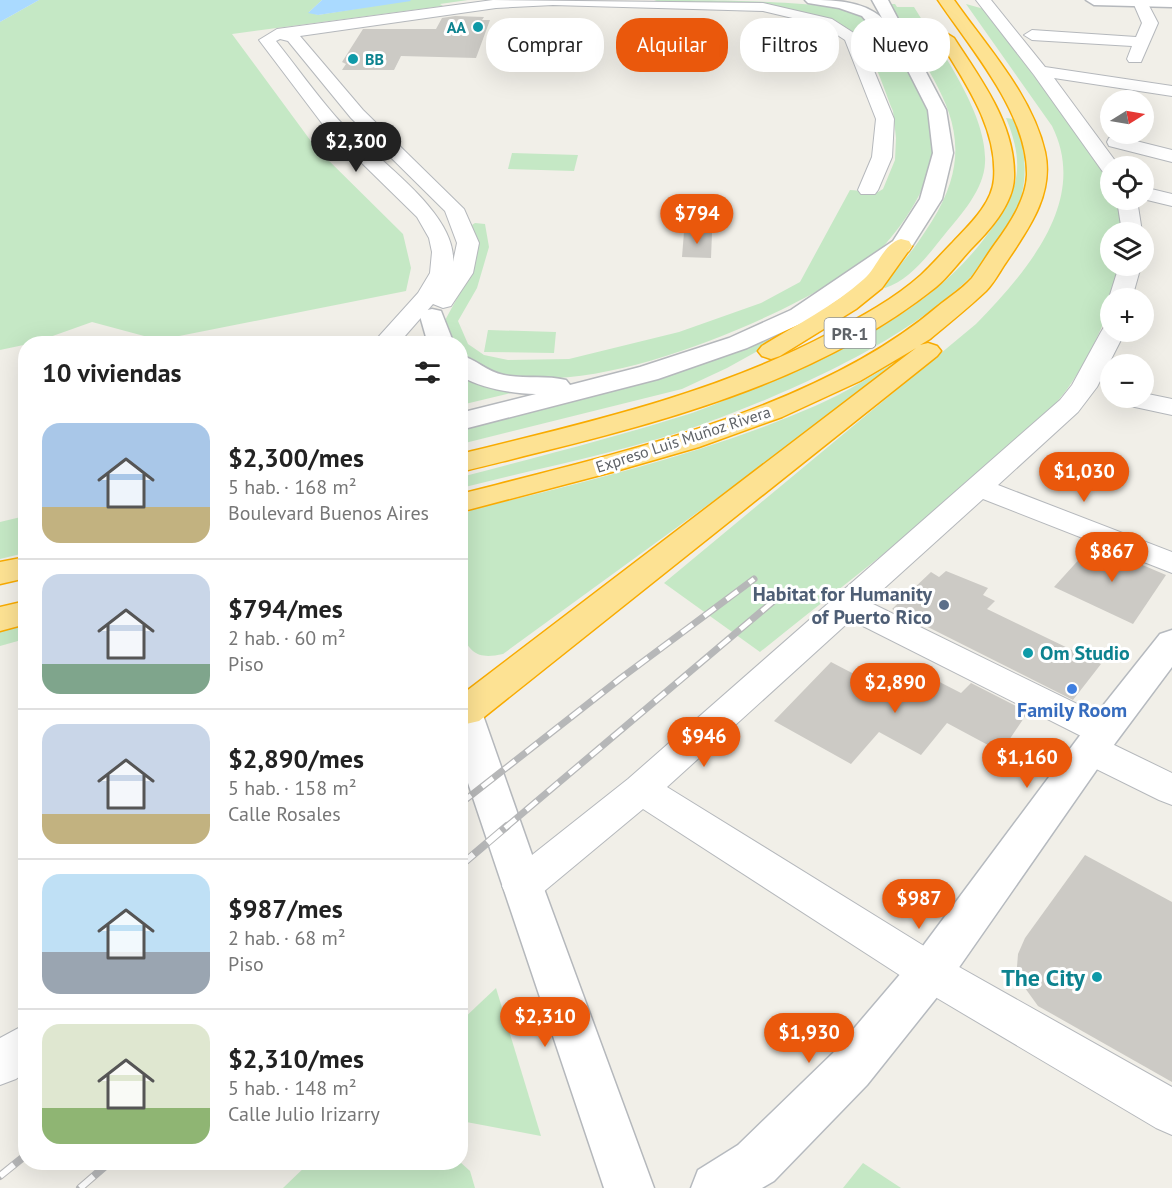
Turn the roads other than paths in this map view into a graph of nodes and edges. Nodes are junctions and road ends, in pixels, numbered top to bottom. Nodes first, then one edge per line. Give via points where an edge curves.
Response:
1 (813, 0) edge
2 (880, 0) edge
3 (983, 0) edge
4 (1094, 0) edge
5 (1140, 1) edge
6 (650, 2) edge
7 (1172, 2) edge
8 (943, 7) edge
9 (872, 18) edge
10 (890, 18) edge
11 (277, 34) junction
12 (1032, 35) dead end
13 (1143, 42) junction
14 (1040, 71) junction
15 (918, 72) edge
16 (1123, 82) junction
17 (1172, 91) edge
18 (1124, 144) edge
19 (1101, 156) edge
20 (1172, 156) edge
21 (868, 190) dead end
22 (1154, 196) edge
23 (1172, 200) edge
24 (457, 215) junction
25 (430, 220) junction
26 (901, 246) junction
27 (1001, 259) junction
28 (432, 316) junction
29 (391, 336) edge
30 (415, 336) edge
31 (438, 336) edge
32 (1110, 342) edge
33 (468, 370) edge
34 (595, 386) junction
35 (722, 390) junction
36 (1097, 390) edge
37 (1154, 403) edge
38 (1172, 407) edge
39 (468, 420) edge
40 (468, 461) edge
41 (979, 487) junction
42 (468, 501) edge
43 (1172, 563) edge
44 (18, 569) edge
45 (0, 573) edge
46 (846, 604) junction
47 (18, 614) edge
48 (0, 619) edge
49 (1172, 642) edge
50 (468, 704) edge
51 (468, 727) edge
52 (1097, 741) junction
53 (641, 789) junction
54 (1172, 790) edge
55 (522, 886) junction
56 (930, 972) junction
57 (18, 1051) edge
58 (0, 1064) edge
59 (1172, 1112) edge
60 (629, 1188) edge
61 (716, 1188) edge

1 - 9 street via 842,3
2 - 10 street
3 - 14 street
4 - 5 street
5 - 7 street
5 - 13 street via 1150,18
6 - 11 street via 496,4
6 - 21 street via 789,11 827,21 852,37 885,119 882,157
8 - 27 highway, Expreso Luis Muñoz Rivera / PR-1 via 1017,107 1034,145 1037,176 1030,203
8 - 35 highway, Expreso Luis Muñoz Rivera / PR-1 via 992,115 1002,150 1004,180 997,202 966,245 935,277 879,316 808,354
11 - 24 street via 293,37 357,114
11 - 25 street via 267,40 330,122
12 - 13 street
13 - 16 street
14 - 16 street
14 - 19 street
15 - 26 street via 937,110 943,153 931,199
16 - 17 street
18 - 20 street
22 - 23 street
24 - 25 street
24 - 28 street via 468,243 462,273
25 - 29 street via 443,252 441,273 428,296
26 - 34 street via 800,315 738,343 649,374
26 - 35 highway via 865,290 748,364
27 - 42 highway, Expreso Luis Muñoz Rivera / PR-1 via 957,305 919,335 855,374 798,400 702,436
27 - 50 highway via 1004,277 996,292 952,333
28 - 30 street
28 - 31 street
32 - 36 street
33 - 34 street via 515,386
34 - 39 street
35 - 40 highway, Expreso Luis Muñoz Rivera / PR-1 via 642,416
36 - 41 street via 1069,406
37 - 38 street
41 - 43 street
41 - 46 street
44 - 45 highway
46 - 52 street
46 - 53 street
47 - 48 highway
49 - 52 street
51 - 55 street
52 - 54 street
52 - 56 street
53 - 55 street
53 - 56 street
55 - 60 street
56 - 59 street
56 - 61 street via 850,1070 756,1163
57 - 58 street

